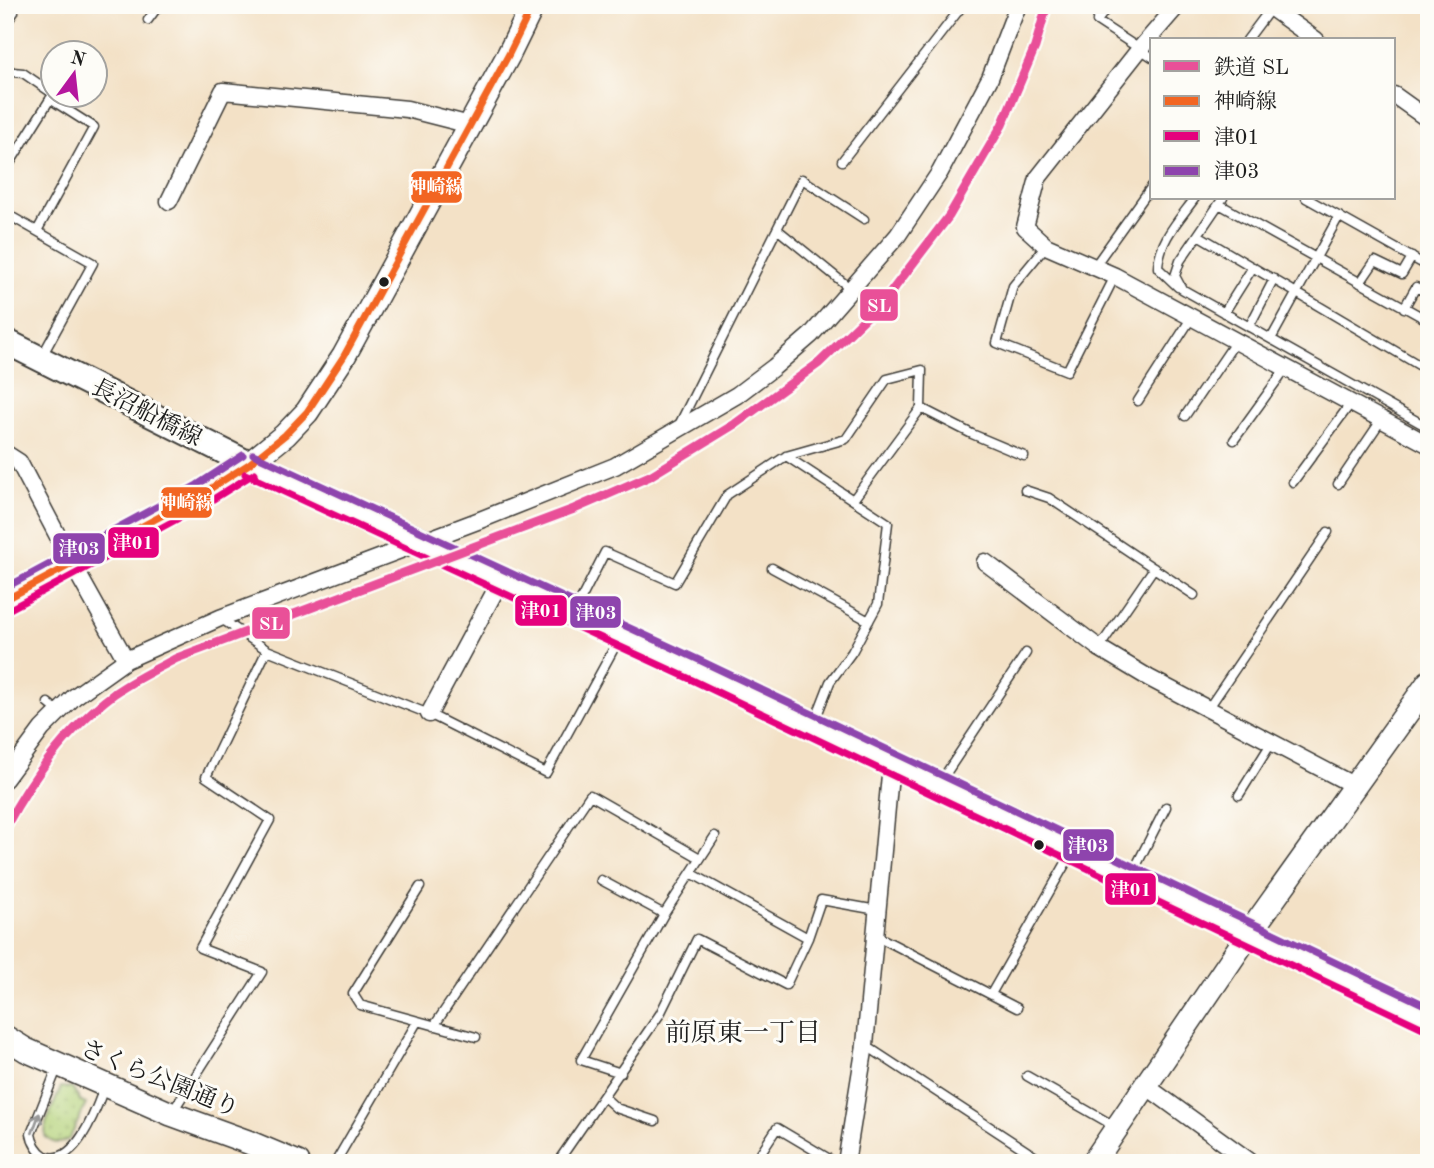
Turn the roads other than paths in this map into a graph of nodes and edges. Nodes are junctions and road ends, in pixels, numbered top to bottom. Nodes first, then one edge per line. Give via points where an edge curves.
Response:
1 (159, 5) edge
2 (533, 5) edge
3 (963, 5) edge
4 (1018, 5) edge
5 (1109, 5) edge
6 (1178, 5) edge
7 (1269, 7) edge
8 (14, 12) dead end
9 (148, 20) dead end
10 (5, 25) edge
11 (1156, 38) edge
12 (1248, 38) edge
13 (1313, 38) edge
14 (1146, 54) edge
15 (5, 67) edge
16 (38, 85) edge
17 (1396, 96) edge
18 (44, 108) edge
19 (68, 108) edge
20 (1429, 120) edge
21 (470, 125) junction
22 (842, 161) dead end
23 (5, 171) edge
24 (1150, 189) edge
25 (1194, 200) edge
26 (1310, 200) edge
27 (169, 201) dead end
28 (1221, 201) edge
29 (5, 213) edge
30 (1339, 216) junction
31 (864, 219) dead end
32 (778, 229) junction
33 (37, 231) junction
34 (1198, 235) junction
35 (1046, 246) junction
36 (1412, 257) junction
37 (1315, 258) junction
38 (1094, 267) junction
39 (1252, 267) junction
40 (1429, 267) edge
41 (1115, 276) junction
42 (1274, 279) junction
43 (1360, 283) junction
44 (852, 289) junction
45 (1182, 289) junction
46 (1296, 293) junction
47 (1429, 294) edge
48 (1404, 308) junction
49 (1224, 313) junction
50 (1192, 317) junction
51 (1429, 321) edge
52 (1249, 327) junction
53 (1271, 340) junction
54 (5, 341) edge
55 (1236, 341) junction
56 (41, 358) junction
57 (1286, 368) junction
58 (1429, 371) edge
59 (1138, 401) dead end
60 (1351, 403) junction
61 (921, 408) junction
62 (1185, 416) dead end
63 (1382, 419) junction
64 (1429, 426) edge
65 (676, 431) junction
66 (1234, 440) dead end
67 (1429, 445) edge
68 (786, 456) junction
69 (1024, 456) dead end
70 (10, 461) edge
71 (249, 464) junction
72 (1293, 482) dead end
73 (1338, 484) dead end
74 (1025, 490) dead end
75 (853, 500) junction
76 (1328, 532) dead end
77 (422, 541) junction
78 (985, 562) dead end
79 (72, 565) junction
80 (772, 568) dead end
81 (1154, 568) junction
82 (501, 580) junction
83 (1194, 595) dead end
84 (5, 600) edge
85 (574, 614) junction
86 (220, 618) junction
87 (869, 621) junction
88 (621, 636) junction
89 (1099, 648) junction
90 (267, 650) junction
91 (1026, 653) dead end
92 (126, 660) junction
93 (1429, 682) edge
94 (1208, 709) junction
95 (429, 714) junction
96 (813, 725) junction
97 (1272, 742) junction
98 (891, 764) junction
99 (5, 779) edge
100 (938, 785) junction
101 (1353, 785) junction
102 (1240, 795) dead end
103 (1166, 807) dead end
104 (715, 836) dead end
105 (1073, 850) junction
106 (700, 858) junction
107 (691, 873) junction
108 (1130, 877) junction
109 (601, 880) dead end
110 (420, 887) dead end
111 (877, 910) junction
112 (664, 914) junction
113 (875, 935) junction
114 (1248, 935) junction
115 (808, 938) junction
116 (991, 994) junction
117 (1017, 1008) dead end
118 (1429, 1019) edge
119 (417, 1021) junction
120 (434, 1026) junction
121 (5, 1037) edge
122 (475, 1037) dead end
123 (865, 1045) junction
124 (59, 1064) junction
125 (621, 1073) junction
126 (1027, 1076) dead end
127 (105, 1086) junction
128 (1146, 1086) junction
129 (604, 1097) junction
130 (171, 1114) junction
131 (655, 1121) dead end
132 (1117, 1128) junction
133 (298, 1163) edge
134 (335, 1163) edge
135 (557, 1163) edge
136 (754, 1163) edge
137 (836, 1163) edge
138 (846, 1163) edge
139 (1045, 1163) edge
140 (1093, 1163) edge
141 (1252, 1163) edge

1 - 9 lane
2 - 21 street
3 - 22 lane
4 - 44 street via 990,78 940,172 898,234
5 - 14 lane via 1097,21
6 - 11 street
7 - 12 lane
7 - 13 street
8 - 10 lane
14 - 35 street via 1038,178 1025,227
15 - 16 lane
17 - 20 street
18 - 23 lane
19 - 33 lane via 94,127
21 - 27 street via 407,109 223,91
21 - 71 street via 326,385 285,435
24 - 38 lane
25 - 45 lane via 1163,242 1158,259 1158,268
26 - 30 lane
28 - 34 lane
28 - 37 lane
29 - 33 lane
30 - 36 lane
30 - 37 lane
31 - 32 lane via 802,180
32 - 44 lane
32 - 65 lane
33 - 56 lane via 93,263
34 - 39 lane
34 - 45 lane via 1175,276
35 - 38 street
35 - 41 lane via 1013,286 997,343 1067,371
36 - 40 lane
36 - 43 lane via 1402,274 1375,261
37 - 43 lane
37 - 46 lane
38 - 41 street
39 - 42 lane
39 - 49 lane
41 - 50 street
42 - 46 lane
42 - 52 lane
43 - 48 lane
44 - 65 street via 811,335 774,367
45 - 49 lane
46 - 53 lane
46 - 58 lane
47 - 48 lane via 1416,287
48 - 51 lane
49 - 52 lane
50 - 55 street
50 - 59 lane
52 - 53 lane
53 - 64 lane
54 - 56 main road, 長沼船橋線
55 - 57 street
55 - 62 lane
56 - 71 main road, 長沼船橋線
57 - 60 street
57 - 66 lane
60 - 63 street
60 - 72 lane
61 - 68 lane via 922,370 887,379 846,439
61 - 69 lane
61 - 75 lane
63 - 67 street
63 - 73 lane
65 - 77 street via 615,466
68 - 75 lane
68 - 85 lane via 727,495 675,583 604,552
70 - 79 street
71 - 77 main road, 長沼船橋線
71 - 79 street
74 - 81 lane via 1049,498
75 - 87 lane via 888,523 878,604
76 - 94 lane
77 - 82 main road, 長沼船橋線
77 - 86 street
78 - 89 street
79 - 84 street
79 - 92 street
80 - 87 lane
81 - 83 lane
81 - 89 lane
82 - 85 main road, 長沼船橋線
82 - 95 street
85 - 88 main road, 長沼船橋線
86 - 90 lane
86 - 92 street
87 - 96 lane via 831,682
88 - 95 lane via 546,773
88 - 96 main road, 長沼船橋線
89 - 94 street
90 - 95 lane
90 - 130 lane via 206,777 270,820 200,948 262,972
91 - 100 lane
92 - 99 street via 54,707
93 - 101 street
94 - 97 street
96 - 98 main road, 長沼船橋線
97 - 101 street
97 - 102 lane
98 - 100 main road, 長沼船橋線
98 - 111 street
100 - 105 main road, 長沼船橋線
101 - 114 street
103 - 108 lane
104 - 106 lane
105 - 108 main road, 長沼船橋線
105 - 116 lane
106 - 107 lane
106 - 120 lane via 590,794
107 - 112 lane
107 - 115 lane
108 - 114 main road, 長沼船橋線
109 - 112 lane
110 - 119 lane via 352,994 360,1005
111 - 113 street
111 - 115 lane via 821,900
112 - 125 lane via 581,1060
113 - 116 lane
113 - 123 street
114 - 118 main road, 長沼船橋線
114 - 128 street
115 - 125 lane via 786,985 697,939 660,1014
116 - 117 lane
119 - 120 lane
119 - 134 lane
120 - 122 lane
121 - 124 street, さくら公園通り
123 - 138 street
123 - 139 lane
124 - 127 street, さくら公園通り
127 -> 124 lane via 80,1144 71,1152 50,1158 43,1155 32,1134
125 - 129 lane
126 - 132 lane
127 - 130 street, さくら公園通り
128 - 132 street
128 - 141 street
129 - 131 lane via 616,1108
129 - 135 lane
130 - 133 street, さくら公園通り
132 - 140 street
136 - 137 lane via 777,1128

